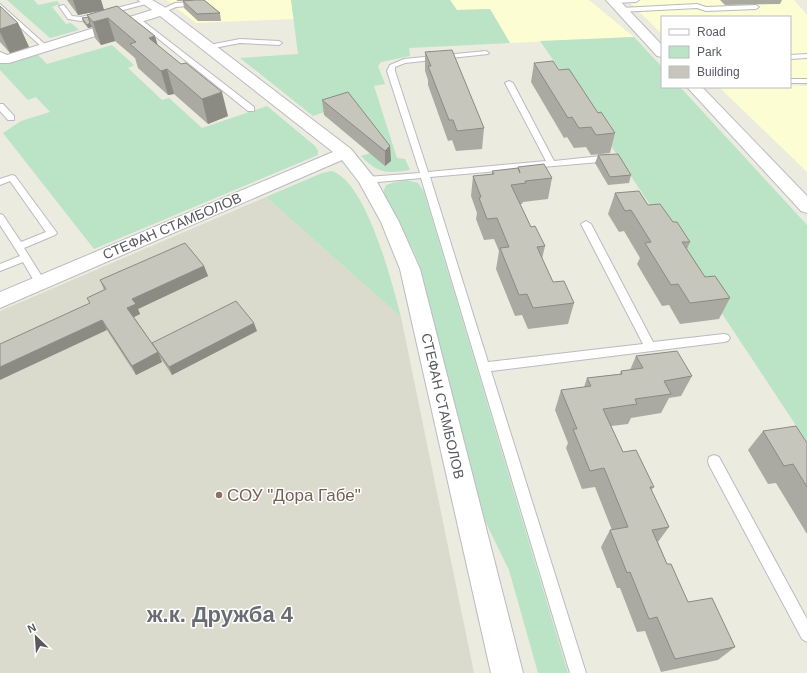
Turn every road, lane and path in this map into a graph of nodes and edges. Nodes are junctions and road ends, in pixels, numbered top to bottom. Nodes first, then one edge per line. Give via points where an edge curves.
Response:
1 (636, 0) edge
2 (738, 0) edge
3 (203, 4) edge
4 (615, 4) edge
5 (0, 6) edge
6 (62, 6) dead end
7 (746, 7) junction
8 (756, 7) dead end
9 (148, 8) edge
10 (279, 43) dead end
11 (46, 47) junction
12 (209, 47) junction
13 (661, 52) edge
14 (486, 53) dead end
15 (0, 56) edge
16 (807, 56) edge
17 (791, 58) edge
18 (791, 81) edge
19 (807, 81) edge
20 (509, 83) dead end
21 (695, 88) edge
22 (0, 106) edge
23 (251, 109) dead end
24 (11, 118) dead end
25 (345, 153) junction
26 (616, 158) edge
27 (551, 163) junction
28 (425, 175) junction
29 (367, 180) junction
30 (0, 182) edge
31 (800, 193) edge
32 (807, 207) edge
33 (0, 217) edge
34 (586, 224) dead end
35 (18, 246) junction
36 (25, 258) junction
37 (0, 268) edge
38 (41, 283) junction
39 (0, 300) edge
40 (724, 338) dead end
41 (650, 347) junction
42 (484, 367) junction
43 (714, 461) dead end
44 (807, 634) edge
45 (507, 673) edge
46 (578, 673) edge

1 - 4 lane
2 - 7 lane
3 - 9 lane
4 - 7 lane via 697,6 706,9
4 - 13 street
5 - 11 lane
6 - 9 lane via 70,18 81,19
7 - 8 lane
9 - 11 street
9 - 12 street, СТЕФАН СТАМБОЛОВ
9 - 23 lane
10 - 12 lane via 240,41
11 - 15 street via 4,60
12 - 25 street, СТЕФАН СТАМБОЛОВ
14 - 28 lane via 412,59 392,66 391,71
16 - 17 lane
18 - 19 lane
20 - 27 lane
21 - 31 street
22 - 24 lane
25 - 29 street, СТЕФАН СТАМБОЛОВ
25 - 38 street, СТЕФАН СТАМБОЛОВ
26 - 27 lane
27 - 28 lane
28 - 29 lane
28 - 42 lane
29 - 45 street, СТЕФАН СТАМБОЛОВ via 390,222 410,269
30 - 35 lane via 12,178 52,233
31 - 32 street
33 - 35 lane
34 - 41 lane
35 - 36 lane
36 - 37 lane
36 - 38 lane
38 - 39 street, СТЕФАН СТАМБОЛОВ
40 - 41 lane
41 - 42 lane
42 - 46 lane
43 - 44 lane

